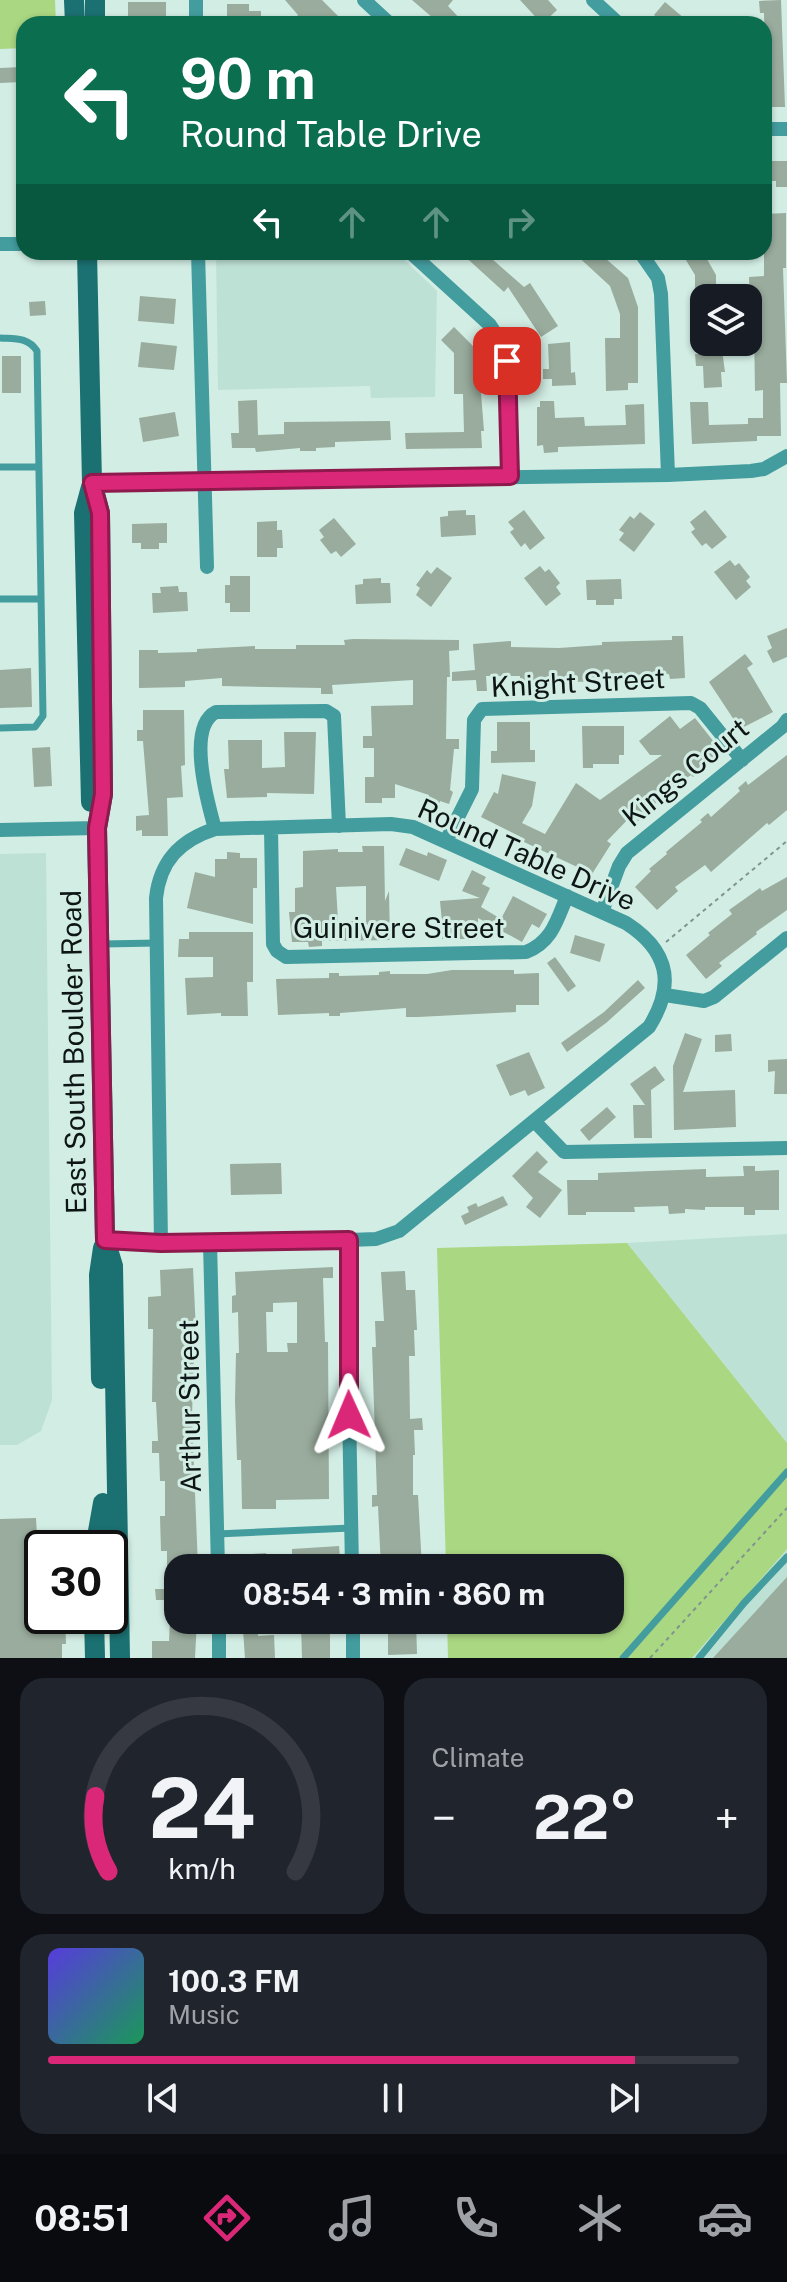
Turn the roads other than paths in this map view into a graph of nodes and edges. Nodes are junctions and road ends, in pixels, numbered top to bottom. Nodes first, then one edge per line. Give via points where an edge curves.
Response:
1 (364, 0) edge
2 (593, 0) edge
3 (381, 16) edge
4 (610, 16) edge
5 (87, 260) edge
6 (198, 260) edge
7 (419, 260) edge
8 (646, 260) edge
9 (0, 338) edge
10 (787, 456) edge
11 (0, 467) edge
12 (38, 467) junction
13 (668, 475) junction
14 (510, 476) junction
15 (205, 481) junction
16 (92, 483) junction
17 (207, 567) dead end
18 (0, 599) edge
19 (41, 599) junction
20 (787, 720) edge
21 (0, 728) edge
22 (742, 760) junction
23 (339, 826) junction
24 (97, 828) junction
25 (271, 828) junction
26 (215, 829) junction
27 (0, 830) edge
28 (446, 841) junction
29 (567, 896) junction
30 (602, 912) junction
31 (787, 938) edge
32 (157, 943) junction
33 (99, 944) junction
34 (665, 995) junction
35 (535, 1122) junction
36 (787, 1148) edge
37 (105, 1240) junction
38 (349, 1240) junction
39 (210, 1242) junction
40 (161, 1243) junction
41 (787, 1472) edge
42 (103, 1503) junction
43 (351, 1528) junction
44 (98, 1530) edge
45 (104, 1530) edge
46 (217, 1534) junction
47 (218, 1554) edge
48 (352, 1554) edge
49 (787, 1557) edge
50 (94, 1634) edge
51 (105, 1634) edge
52 (219, 1634) edge
53 (353, 1634) edge
54 (95, 1658) edge
55 (106, 1658) edge
56 (120, 1658) edge
57 (219, 1658) edge
58 (353, 1658) edge
59 (623, 1658) edge
60 (699, 1658) edge

1 - 3 street
2 - 4 street
5 - 16 main road, East South Boulder Road
6 - 15 street
7 - 14 street via 500,339 507,361
8 - 13 street via 661,294
9 - 12 lane via 23,339 37,351
10 - 13 street via 764,469
11 - 12 lane
12 - 19 lane
13 - 14 street
14 - 15 street
15 - 16 street
15 - 17 street
16 - 24 main road, East South Boulder Road via 100,513 103,794
18 - 19 lane
19 - 21 lane via 43,716 35,727
20 - 22 street, Kings Court
22 - 28 street, Knight Street via 691,703 482,709 474,720 472,789
22 - 30 street, Kings Court via 627,853
23 - 25 street, Round Table Drive
23 - 26 street via 334,716 326,711 216,712 203,724 201,767
23 - 28 street, Round Table Drive via 413,827
24 - 27 street
24 - 33 main road, East South Boulder Road
25 - 26 street, Round Table Drive
25 - 29 street, Guinivere Street via 273,944 286,957 526,952 550,938
26 - 32 street, Round Table Drive via 189,840 167,861 158,882
28 - 29 street, Round Table Drive
29 - 30 street, Round Table Drive
30 - 34 street, Round Table Drive via 644,934 657,951 666,977
31 - 34 street via 714,997 704,1001
32 - 33 lane
32 - 40 street, Round Table Drive
33 - 37 main road, East South Boulder Road
34 - 35 street via 649,1027
35 - 36 street via 564,1152
35 - 38 street via 399,1231
37 - 40 street
37 - 42 main road via 99,1275
37 - 56 main road, East South Boulder Road via 113,1266
38 - 39 street
38 - 43 street
39 - 40 street
39 - 46 street, Arthur Street
41 - 59 lane
42 - 44 main road
42 - 45 main road
43 - 46 lane
43 - 48 street
46 - 47 street, Arthur Street
49 - 60 lane
50 - 54 main road
51 - 55 main road
52 - 57 street
53 - 58 street

